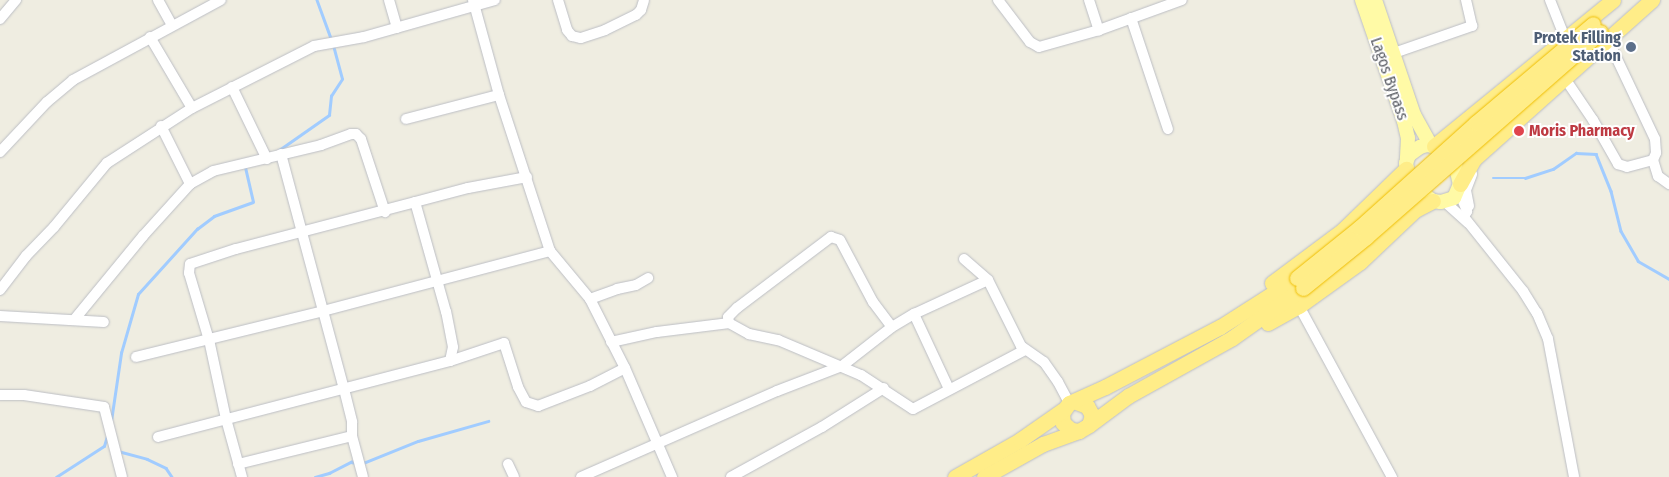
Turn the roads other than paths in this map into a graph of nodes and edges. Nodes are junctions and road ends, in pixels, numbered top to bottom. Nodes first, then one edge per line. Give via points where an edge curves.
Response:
1 (16, 0) edge
2 (158, 0) edge
3 (221, 0) edge
4 (389, 0) edge
5 (495, 0) edge
6 (558, 0) edge
7 (644, 0) edge
8 (998, 0) edge
9 (1089, 0) edge
10 (1180, 0) edge
11 (1362, 0) edge
12 (1375, 0) edge
13 (1466, 0) edge
14 (1550, 0) edge
15 (1613, 0) edge
16 (1626, 0) edge
17 (1644, 0) edge
18 (1652, 0) edge
19 (474, 3) edge
20 (1131, 18) junction
21 (0, 19) edge
22 (172, 25) junction
23 (398, 28) junction
24 (1099, 30) junction
25 (1603, 35) junction
26 (150, 37) junction
27 (1565, 38) junction
28 (1394, 53) junction
29 (1568, 83) junction
30 (232, 87) junction
31 (499, 95) junction
32 (192, 108) junction
33 (1524, 114) junction
34 (406, 118) dead end
35 (161, 126) junction
36 (1168, 129) dead end
37 (1432, 146) junction
38 (0, 152) edge
39 (281, 154) junction
40 (267, 159) junction
41 (1653, 160) junction
42 (1407, 164) junction
43 (527, 177) junction
44 (190, 184) junction
45 (1669, 184) edge
46 (1460, 188) junction
47 (1439, 201) junction
48 (415, 202) junction
49 (384, 212) junction
50 (1464, 218) junction
51 (303, 233) junction
52 (1478, 233) junction
53 (550, 250) junction
54 (964, 258) dead end
55 (648, 278) dead end
56 (988, 280) junction
57 (438, 281) junction
58 (1300, 283) junction
59 (0, 290) edge
60 (590, 298) junction
61 (1299, 306) junction
62 (323, 311) junction
63 (914, 314) junction
64 (0, 316) edge
65 (74, 320) junction
66 (104, 322) dead end
67 (729, 323) junction
68 (892, 327) junction
69 (1220, 327) junction
70 (1232, 338) junction
71 (209, 340) junction
72 (611, 342) junction
73 (1025, 350) junction
74 (136, 357) dead end
75 (450, 361) junction
76 (842, 366) junction
77 (625, 368) junction
78 (884, 388) junction
79 (344, 389) junction
80 (949, 389) junction
81 (0, 395) edge
82 (1070, 405) junction
83 (226, 419) junction
84 (1084, 428) junction
85 (352, 436) junction
86 (158, 437) dead end
87 (656, 444) junction
88 (238, 464) junction
89 (508, 464) dead end
90 (122, 477) edge
91 (242, 477) edge
92 (363, 477) edge
93 (514, 477) edge
94 (580, 477) edge
95 (672, 477) edge
96 (731, 477) edge
97 (955, 477) edge
98 (984, 477) edge
99 (1392, 477) edge
100 (1574, 477) edge

1 - 21 street
2 - 22 street
3 - 22 street
4 - 23 street
5 - 19 street
6 - 7 street via 568,30 572,36 581,38 636,15
8 - 24 street via 1030,42 1039,47
9 - 24 street
10 - 20 street
11 - 42 main road, Lagos Bypass via 1404,121 1408,138
12 - 28 main road, Lagos Bypass
13 - 28 street via 1472,26
14 - 27 street
15 - 27 highway
16 - 25 highway
17 - 25 highway
18 - 25 highway
19 - 23 street
19 - 31 street
20 - 24 street
20 - 36 street
22 - 26 street
23 - 30 street via 340,43 314,46
25 - 29 street
25 - 33 highway
25 - 41 street via 1655,139
25 - 58 highway, bridge via 1359,243
26 - 32 street
26 - 38 street via 73,80 47,102
27 - 37 highway
28 - 37 main road, Lagos Bypass via 1419,127
29 - 33 street
29 - 41 street via 1618,164 1627,167
30 - 32 street
30 - 40 street
31 - 34 street
31 - 43 street
32 - 35 street
33 - 46 highway via 1474,159
33 - 50 street via 1476,167 1466,190 1470,208
35 - 44 street
35 - 59 street via 107,163
37 - 42 main road via 1413,151
37 - 46 main road via 1451,158 1458,170
39 - 40 street
39 - 49 street via 356,134 361,139
39 - 51 street
40 - 44 street via 214,171
41 - 45 street via 1658,176
42 - 47 main road via 1418,190
42 - 69 highway via 1343,230 1250,298
43 - 48 street
43 - 53 street
44 - 65 street
46 - 47 main road via 1454,198
46 - 50 street via 1467,211
47 - 52 street
47 - 61 highway via 1416,210 1360,262
48 - 49 street
48 - 57 street
49 - 51 street
50 - 52 street
51 - 62 street
51 - 71 street via 190,264 189,273
52 - 100 street via 1524,291 1548,339
53 - 57 street
53 - 60 street
54 - 56 street
55 - 60 street via 636,285
56 - 63 street
56 - 73 street
57 - 62 street
57 - 75 street via 453,347
58 - 69 highway
58 - 70 highway
60 - 72 street
61 - 70 highway
61 - 99 street
62 - 71 street
62 - 79 street
63 - 68 street
63 - 80 street
64 - 65 street
65 - 66 street
67 - 68 street via 728,317 737,308 831,237 840,240 873,302
67 - 72 street via 657,332
67 - 76 street via 749,334 778,340
68 - 76 street
69 - 82 highway
70 - 84 highway via 1128,396
71 - 74 street
71 - 83 street
72 - 77 street
73 - 80 street
73 - 82 street via 1044,362
75 - 77 street via 504,344 526,402 538,406
75 - 79 street
76 - 78 street
76 - 87 street
77 - 87 street
78 - 80 street via 913,409
78 - 96 street via 822,427
79 - 83 street
79 - 85 street
81 - 90 street via 24,395 104,407
82 - 84 highway via 1063,423 1071,430
82 - 84 highway via 1083,403 1090,410 1092,415
82 - 97 highway via 1035,431
83 - 86 street
83 - 88 street
84 - 98 highway via 1043,444
85 - 88 street
85 - 92 street
87 - 94 street
87 - 95 street
88 - 91 street
89 - 93 street

